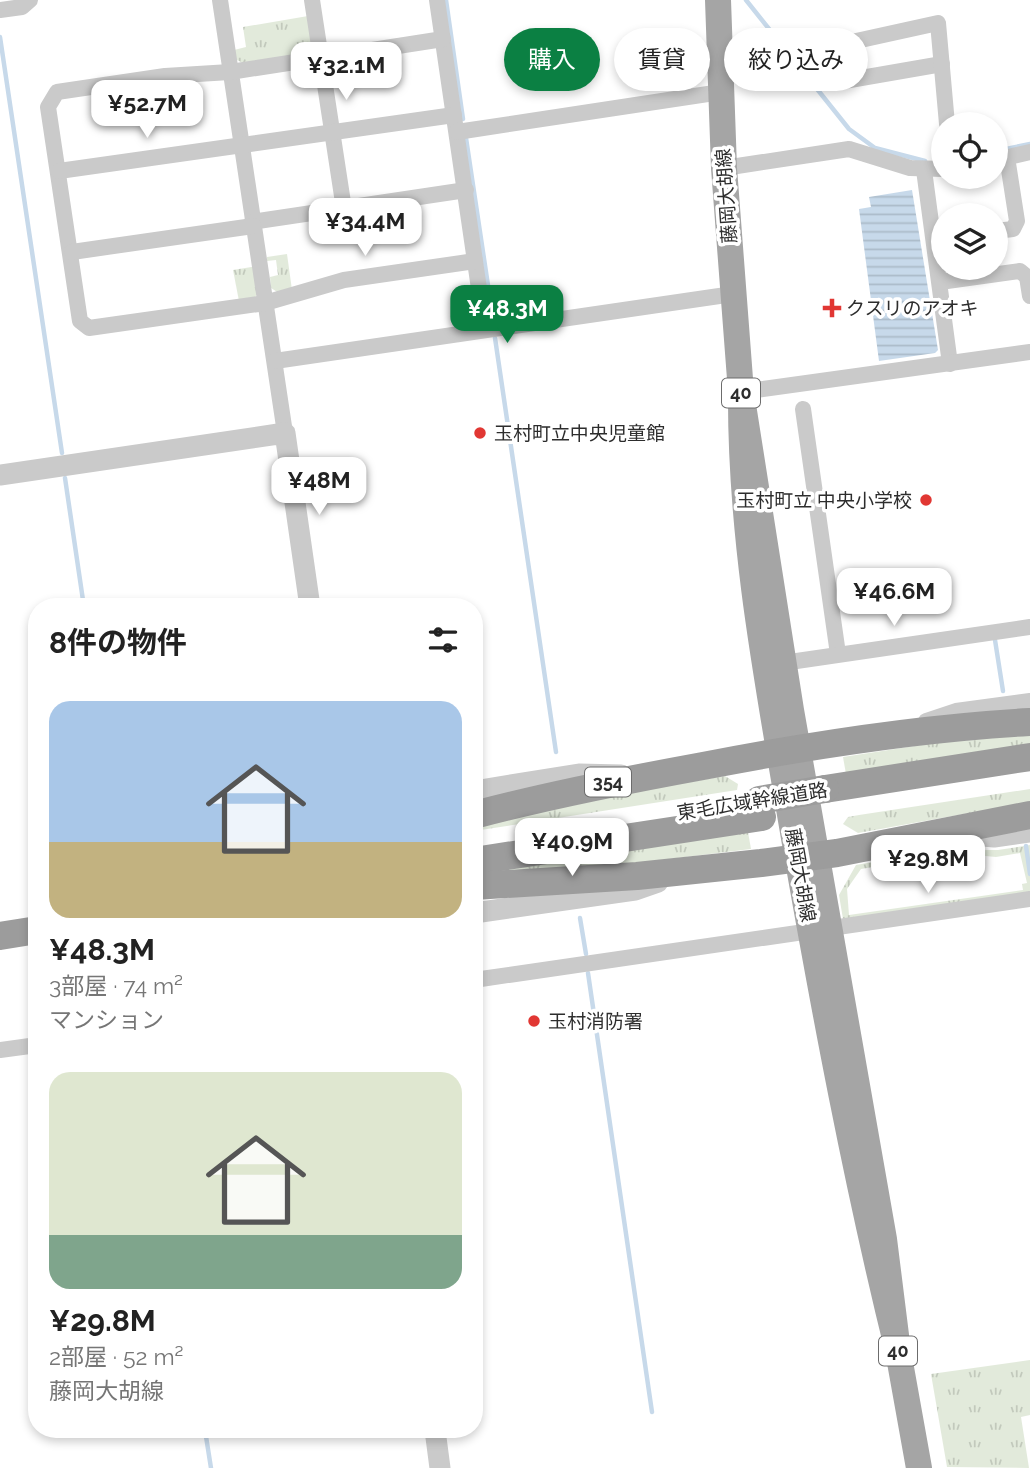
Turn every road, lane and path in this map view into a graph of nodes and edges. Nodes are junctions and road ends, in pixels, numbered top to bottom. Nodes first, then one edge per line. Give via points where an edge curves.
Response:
1 (30, 0) edge
2 (220, 0) edge
3 (312, 0) edge
4 (437, 0) edge
5 (718, 0) edge
6 (0, 9) edge
7 (868, 38) edge
8 (443, 40) junction
9 (321, 58) junction
10 (942, 64) junction
11 (230, 72) junction
12 (868, 77) edge
13 (721, 92) junction
14 (946, 112) edge
15 (454, 114) junction
16 (331, 131) junction
17 (457, 132) junction
18 (241, 146) junction
19 (1030, 152) edge
20 (1008, 157) edge
21 (724, 168) junction
22 (923, 170) junction
23 (931, 170) edge
24 (59, 171) junction
25 (1008, 187) edge
26 (466, 190) junction
27 (931, 207) edge
28 (344, 209) junction
29 (253, 224) junction
30 (1008, 230) edge
31 (72, 252) junction
32 (475, 261) junction
33 (940, 282) joint
34 (733, 294) junction
35 (1030, 296) edge
36 (265, 303) junction
37 (485, 330) junction
38 (1030, 352) edge
39 (275, 361) junction
40 (950, 364) junction
41 (741, 393) junction
42 (803, 410) dead end
43 (285, 433) junction
44 (0, 475) edge
45 (309, 598) edge
46 (1030, 627) edge
47 (838, 654) junction
48 (773, 664) junction
49 (1030, 701) edge
50 (1030, 722) edge
51 (902, 733) junction
52 (797, 753) junction
53 (1030, 757) edge
54 (1030, 776) edge
55 (637, 777) junction
56 (483, 790) edge
57 (827, 798) junction
58 (761, 809) junction
59 (483, 814) edge
60 (1030, 814) edge
61 (953, 830) junction
62 (1030, 832) edge
63 (483, 844) edge
64 (801, 854) junction
65 (483, 859) edge
66 (679, 873) junction
67 (483, 885) edge
68 (1030, 899) edge
69 (483, 912) edge
70 (28, 914) edge
71 (0, 919) edge
72 (822, 929) junction
73 (28, 931) edge
74 (0, 936) edge
75 (483, 979) edge
76 (28, 1046) edge
77 (0, 1050) edge
78 (898, 1351) junction
79 (436, 1438) edge
80 (440, 1468) edge
81 (919, 1468) edge

1 - 6 street via 22,7
2 - 11 street
3 - 9 street
4 - 8 street
5 - 13 main road, 藤岡大胡線 / 40
7 - 10 street via 938,23
8 - 9 street
8 - 15 street
9 - 11 street
9 - 16 street
10 - 12 street
10 - 14 street
11 - 18 street
11 - 24 street via 57,92 48,107
13 - 17 street
13 - 21 main road, 藤岡大胡線 / 40
15 - 16 street
15 - 17 street
16 - 18 street
16 - 28 street
17 - 26 street
18 - 24 street
18 - 29 street
19 - 20 street
21 - 22 street via 849,149
21 - 34 main road, 藤岡大胡線 / 40
22 - 23 street
22 - 27 street
24 - 31 street
25 - 30 street via 1017,222
26 - 28 street
26 - 32 street
28 - 29 street
29 - 31 street
29 - 36 street
31 - 36 street via 80,321 89,328
32 - 36 street via 344,280
32 - 37 street
33 - 35 street via 1020,271 1027,277
33 - 40 street
34 - 37 street
34 - 41 main road, 藤岡大胡線 / 40
36 - 39 street
37 - 39 street
38 - 40 street
39 - 43 street
40 - 41 street
41 - 48 main road, 藤岡大胡線 / 40 via 758,497
41 - 48 main road, 藤岡大胡線 / 40 via 747,528
42 - 47 street
43 - 44 street
43 - 45 street
46 - 47 street
47 - 48 street
48 - 52 main road, 藤岡大胡線 / 40
49 - 51 street via 957,711
50 - 51 highway, 354
51 - 52 highway, 354
52 - 55 highway, 354
52 - 64 main road, 藤岡大胡線 / 40
53 - 57 highway, 東毛広域幹線道路 / 354
54 - 57 highway, 東毛広域幹線道路 / 354
55 - 56 street via 586,773
55 - 59 highway, 354
57 - 58 highway, 東毛広域幹線道路 / 354
58 - 63 highway, 東毛広域幹線道路 / 354
58 - 65 highway, 東毛広域幹線道路 / 354
60 - 61 highway
61 - 62 street via 978,837
61 - 64 highway
64 - 66 highway
64 - 72 main road, 藤岡大胡線 / 40
66 - 67 highway
66 - 69 street via 635,890
68 - 72 street
70 - 71 highway
72 - 75 street
72 - 78 main road, 藤岡大胡線 / 40 via 884,1240
72 - 78 main road, 藤岡大胡線 / 40 via 836,1001 841,1098
73 - 74 highway
76 - 77 street
78 - 81 main road, 藤岡大胡線 / 40
79 - 80 street

